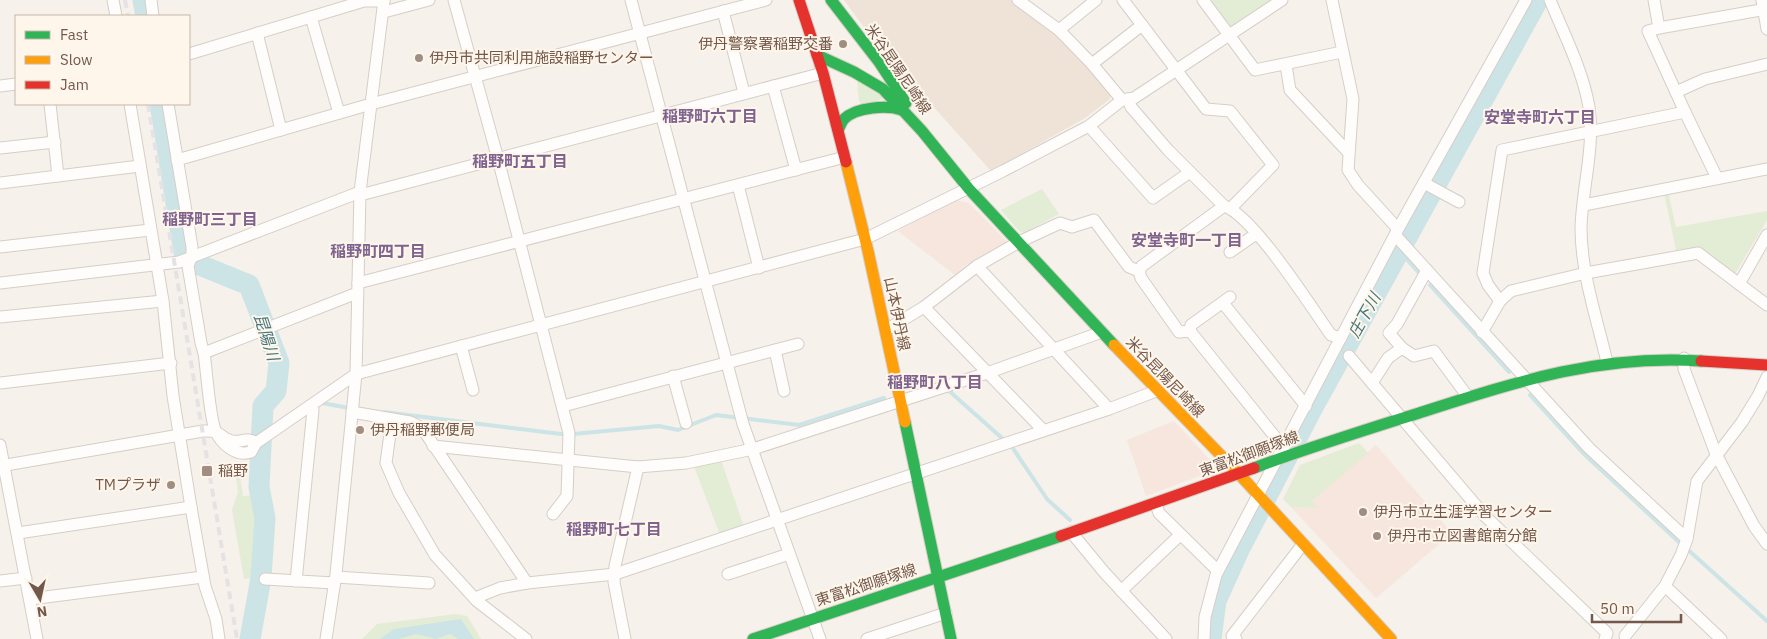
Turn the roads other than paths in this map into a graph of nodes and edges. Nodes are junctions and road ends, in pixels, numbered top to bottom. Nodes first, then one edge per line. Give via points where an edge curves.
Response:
1 (113, 0) edge
2 (151, 0) edge
3 (428, 0) edge
4 (454, 0) edge
5 (631, 0) edge
6 (766, 0) edge
7 (799, 0) edge
8 (831, 0) edge
9 (1018, 0) edge
10 (1096, 0) edge
11 (1123, 0) edge
12 (1203, 0) edge
13 (1282, 0) edge
14 (1332, 0) edge
15 (1526, 0) edge
16 (1550, 0) edge
17 (1654, 0) edge
18 (384, 4) edge
19 (1764, 6) edge
20 (723, 11) junction
21 (116, 15) edge
22 (154, 15) edge
23 (311, 17) junction
24 (1142, 25) junction
25 (1659, 28) junction
26 (1059, 30) junction
27 (1767, 30) edge
28 (257, 33) junction
29 (640, 34) junction
30 (1229, 35) junction
31 (1342, 52) junction
32 (190, 54) edge
33 (818, 55) junction
34 (1092, 64) junction
35 (1767, 64) edge
36 (1286, 65) junction
37 (1176, 70) junction
38 (824, 73) junction
39 (474, 77) junction
40 (15, 84) edge
41 (0, 86) edge
42 (773, 86) junction
43 (1676, 92) junction
44 (744, 93) junction
45 (1125, 100) junction
46 (371, 104) junction
47 (50, 105) edge
48 (130, 105) edge
49 (168, 105) edge
50 (902, 110) junction
51 (1685, 112) junction
52 (339, 113) junction
53 (662, 116) junction
54 (1089, 126) junction
55 (281, 130) junction
56 (838, 130) junction
57 (1591, 130) junction
58 (922, 131) junction
59 (55, 142) junction
60 (0, 148) edge
61 (1348, 152) junction
62 (845, 157) junction
63 (498, 159) junction
64 (177, 160) junction
65 (140, 166) junction
66 (1767, 169) edge
67 (796, 170) junction
68 (1190, 172) junction
69 (58, 176) junction
70 (1717, 178) junction
71 (0, 183) edge
72 (738, 185) junction
73 (1429, 187) junction
74 (969, 189) junction
75 (360, 192) junction
76 (684, 199) junction
77 (1459, 202) dead end
78 (1584, 205) junction
79 (1227, 207) junction
80 (150, 230) junction
81 (1256, 234) junction
82 (1767, 236) edge
83 (1399, 237) junction
84 (865, 239) junction
85 (519, 242) junction
86 (1020, 242) junction
87 (0, 247) edge
88 (1230, 252) dead end
89 (186, 261) junction
90 (157, 266) junction
91 (977, 266) junction
92 (759, 268) junction
93 (1427, 270) junction
94 (1139, 271) junction
95 (1586, 273) junction
96 (705, 281) junction
97 (0, 283) edge
98 (1739, 284) junction
99 (358, 288) junction
100 (163, 301) junction
101 (1500, 301) junction
102 (1767, 305) edge
103 (924, 307) junction
104 (0, 317) edge
105 (542, 325) junction
106 (886, 330) junction
107 (1190, 331) junction
108 (1102, 332) junction
109 (1482, 332) junction
110 (798, 344) dead end
111 (461, 346) junction
112 (1342, 347) junction
113 (1402, 348) junction
114 (775, 350) junction
115 (1055, 350) junction
116 (204, 353) junction
117 (1684, 358) junction
118 (726, 362) junction
119 (1607, 362) junction
120 (171, 363) junction
121 (1767, 369) edge
122 (987, 373) junction
123 (356, 374) junction
124 (673, 376) junction
125 (1524, 379) junction
126 (0, 383) edge
127 (1372, 383) junction
128 (473, 390) dead end
129 (784, 390) dead end
130 (1156, 391) junction
131 (1468, 397) junction
132 (899, 401) junction
133 (310, 406) junction
134 (563, 406) junction
135 (1306, 406) junction
136 (1109, 409) junction
137 (352, 412) junction
138 (1402, 418) junction
139 (392, 419) junction
140 (686, 423) dead end
141 (216, 430) junction
142 (1043, 430) junction
143 (180, 436) junction
144 (0, 445) edge
145 (433, 446) junction
146 (753, 449) junction
147 (1282, 454) junction
148 (1716, 454) junction
149 (568, 460) junction
150 (2, 466) edge
151 (638, 467) junction
152 (914, 473) junction
153 (1240, 474) junction
154 (1259, 497) junction
155 (1156, 504) junction
156 (190, 507) junction
157 (553, 514) dead end
158 (778, 520) junction
159 (1071, 532) junction
160 (18, 534) junction
161 (1180, 534) junction
162 (1687, 539) junction
163 (1303, 544) junction
164 (1767, 544) edge
165 (789, 554) junction
166 (1218, 571) junction
167 (615, 574) junction
168 (728, 574) dead end
169 (203, 577) junction
170 (938, 577) junction
171 (26, 578) junction
172 (265, 580) dead end
173 (335, 580) junction
174 (0, 581) edge
175 (296, 581) junction
176 (429, 583) dead end
177 (527, 583) junction
178 (1665, 586) junction
179 (1121, 591) junction
180 (475, 598) junction
181 (30, 599) junction
182 (946, 614) junction
183 (813, 618) junction
184 (1606, 636) edge
185 (1627, 638) edge
186 (37, 639) edge
187 (219, 639) edge
188 (326, 639) edge
189 (526, 639) edge
190 (625, 639) edge
191 (753, 639) edge
192 (820, 639) edge
193 (867, 639) edge
194 (951, 639) edge
195 (1166, 639) edge
196 (1204, 639) edge
197 (1236, 639) edge
198 (1390, 639) edge
199 (1721, 639) edge

1 - 21 street
2 - 22 street
3 - 18 street
4 - 39 street
5 - 29 street
6 - 20 street
7 - 33 main road
8 - 58 main road, 米谷昆陽尼崎線 via 880,62
9 - 26 street
10 - 26 street
11 - 24 street
12 - 30 street
13 - 30 street
14 - 31 street
15 - 73 street
16 - 57 street via 1580,77 1589,106
17 - 25 street
18 - 23 street via 364,1
18 - 46 street
19 - 25 street
19 - 27 street
20 - 29 street
20 - 44 street
23 - 28 street
23 - 52 street
24 - 34 street
24 - 37 street
25 - 43 street via 1648,31
26 - 34 street
28 - 32 street
28 - 55 street
29 - 39 street
29 - 53 street
30 - 36 street via 1255,70
30 - 37 street
31 - 36 street
31 - 61 street via 1353,99
33 - 38 main road, 山本伊丹線
33 - 50 main road, 米谷昆陽尼崎線 via 883,89
34 - 45 street
35 - 43 street via 1705,79
36 - 61 street via 1290,90
37 - 45 street via 1134,98
37 - 79 street via 1206,109 1230,111 1273,166
38 - 42 street
38 - 56 main road, 山本伊丹線
39 - 46 street
39 - 63 street
40 - 41 street
42 - 44 street
42 - 67 street
43 - 51 street
44 - 53 street
45 - 54 street
45 - 68 street
46 - 52 street
46 - 75 street
47 - 59 street
48 - 65 street
49 - 64 street
50 - 56 main road via 882,106 844,119
50 - 58 main road, 米谷昆陽尼崎線
51 - 57 street
51 - 70 street
52 - 55 street
53 - 63 street
53 - 76 street
54 - 68 street via 1153,198
54 - 74 street
55 - 64 street
56 - 62 main road, 山本伊丹線
57 - 78 street
57 - 101 street via 1502,150 1483,273
58 - 74 main road, 米谷昆陽尼崎線
59 - 60 street
59 - 69 street
61 - 83 street via 1348,170
62 - 67 street
62 - 84 main road, 山本伊丹線
63 - 75 street via 364,194
63 - 85 street
64 - 89 street
65 - 69 street
65 - 80 street
66 - 70 street
67 - 72 street
68 - 79 street
69 - 71 street
70 - 78 street
72 - 76 street
72 - 92 street
73 - 77 street
73 - 83 street
74 - 84 street
74 - 86 main road, 米谷昆陽尼崎線
75 - 89 street
75 - 99 street
76 - 85 street
76 - 96 street
78 - 95 street via 1581,229
79 - 81 street
79 - 94 street
80 - 87 street
80 - 90 street
81 - 88 street
81 - 112 street via 1283,265
82 - 98 street
83 - 93 street
83 - 112 street
84 - 92 street
84 - 106 main road, 山本伊丹線
85 - 99 street
85 - 105 street
86 - 91 street
86 - 94 street via 1060,223 1072,227 1094,220 1129,268
86 - 108 main road, 米谷昆陽尼崎線
89 - 90 street
89 - 116 street
90 - 97 street
90 - 100 street
91 - 103 street
91 - 115 street
92 - 96 street
93 - 109 street
93 - 113 street via 1389,333
94 - 107 street via 1179,332
95 - 98 street via 1698,253
95 - 101 street via 1511,291
95 - 119 street
96 - 105 street
96 - 118 street
98 - 102 street
99 - 116 street
99 - 123 street
100 - 104 street
100 - 120 street
101 - 109 street
103 - 106 street
103 - 122 street
105 - 111 street
105 - 134 street
106 - 132 main road, 山本伊丹線
107 - 135 street via 1190,326 1227,300
107 - 147 street
108 - 115 street
108 - 130 main road, 米谷昆陽尼崎線
109 - 125 street
110 - 114 street
111 - 123 street
111 - 128 street
112 - 127 street
112 - 135 street
113 - 127 street via 1388,358
113 - 131 street via 1414,356 1434,351
114 - 118 street
114 - 129 street
115 - 122 street
115 - 136 street
116 - 141 street
117 - 119 main road, 東富松御願塚線
117 - 121 main road, 東富松御願塚線
117 - 148 street via 1684,369
118 - 124 street
118 - 146 street
119 - 125 main road, 東富松御願塚線
120 - 126 street
120 - 143 street
121 - 148 street via 1758,396
122 - 132 street
122 - 142 street
123 - 133 street
123 - 137 street
124 - 134 street
124 - 140 street
125 - 131 main road, 東富松御願塚線
125 - 162 street via 1589,448
127 - 138 street
130 - 136 street
130 - 153 main road, 米谷昆陽尼崎線
131 - 138 main road, 東富松御願塚線
132 - 146 street
132 - 152 main road, 山本伊丹線
133 - 141 street via 261,439 232,441
133 - 175 street via 313,410
134 - 149 street via 569,433
135 - 147 street
136 - 142 street
137 - 139 street
137 - 173 street
138 - 147 main road, 東富松御願塚線
138 - 184 street via 1485,516
139 - 145 street via 418,424
139 - 180 street via 386,463 399,493 435,555
141 - 143 street
142 - 152 street
143 - 150 street
143 - 156 street
144 - 150 street
145 - 149 street
145 - 177 street
146 - 151 street via 686,463
146 - 158 street
147 - 153 main road, 東富松御願塚線
147 - 154 street
148 - 162 street via 1698,481
148 - 164 street
149 - 151 street
149 - 157 street via 567,496
150 - 160 street
151 - 167 street
152 - 158 street
152 - 170 main road, 山本伊丹線
153 - 154 main road, 米谷昆陽尼崎線
153 - 155 main road, 東富松御願塚線
154 - 163 main road, 米谷昆陽尼崎線
154 - 166 street
155 - 159 main road, 東富松御願塚線
155 - 161 street via 1159,513
156 - 160 street
156 - 169 street
158 - 165 street
158 - 167 street
159 - 170 main road, 東富松御願塚線
159 - 179 street
160 - 171 street
161 - 166 street
161 - 179 street
162 - 178 street
163 - 197 street via 1232,636
163 - 198 main road, 米谷昆陽尼崎線
165 - 168 street
165 - 183 street
166 - 196 street via 1205,617
167 - 177 street
167 - 190 street
169 - 181 street
169 - 187 street
170 - 182 main road, 山本伊丹線
170 - 183 main road, 東富松御願塚線
171 - 174 street
171 - 181 street
172 - 175 street
173 - 175 street
173 - 176 street
173 - 188 street
177 - 180 street via 500,588
178 - 185 street
178 - 199 street
179 - 195 street
180 - 189 street
181 - 186 street
182 - 193 street
182 - 194 main road, 山本伊丹線
183 - 191 main road, 東富松御願塚線
183 - 192 street
184 - 185 street

